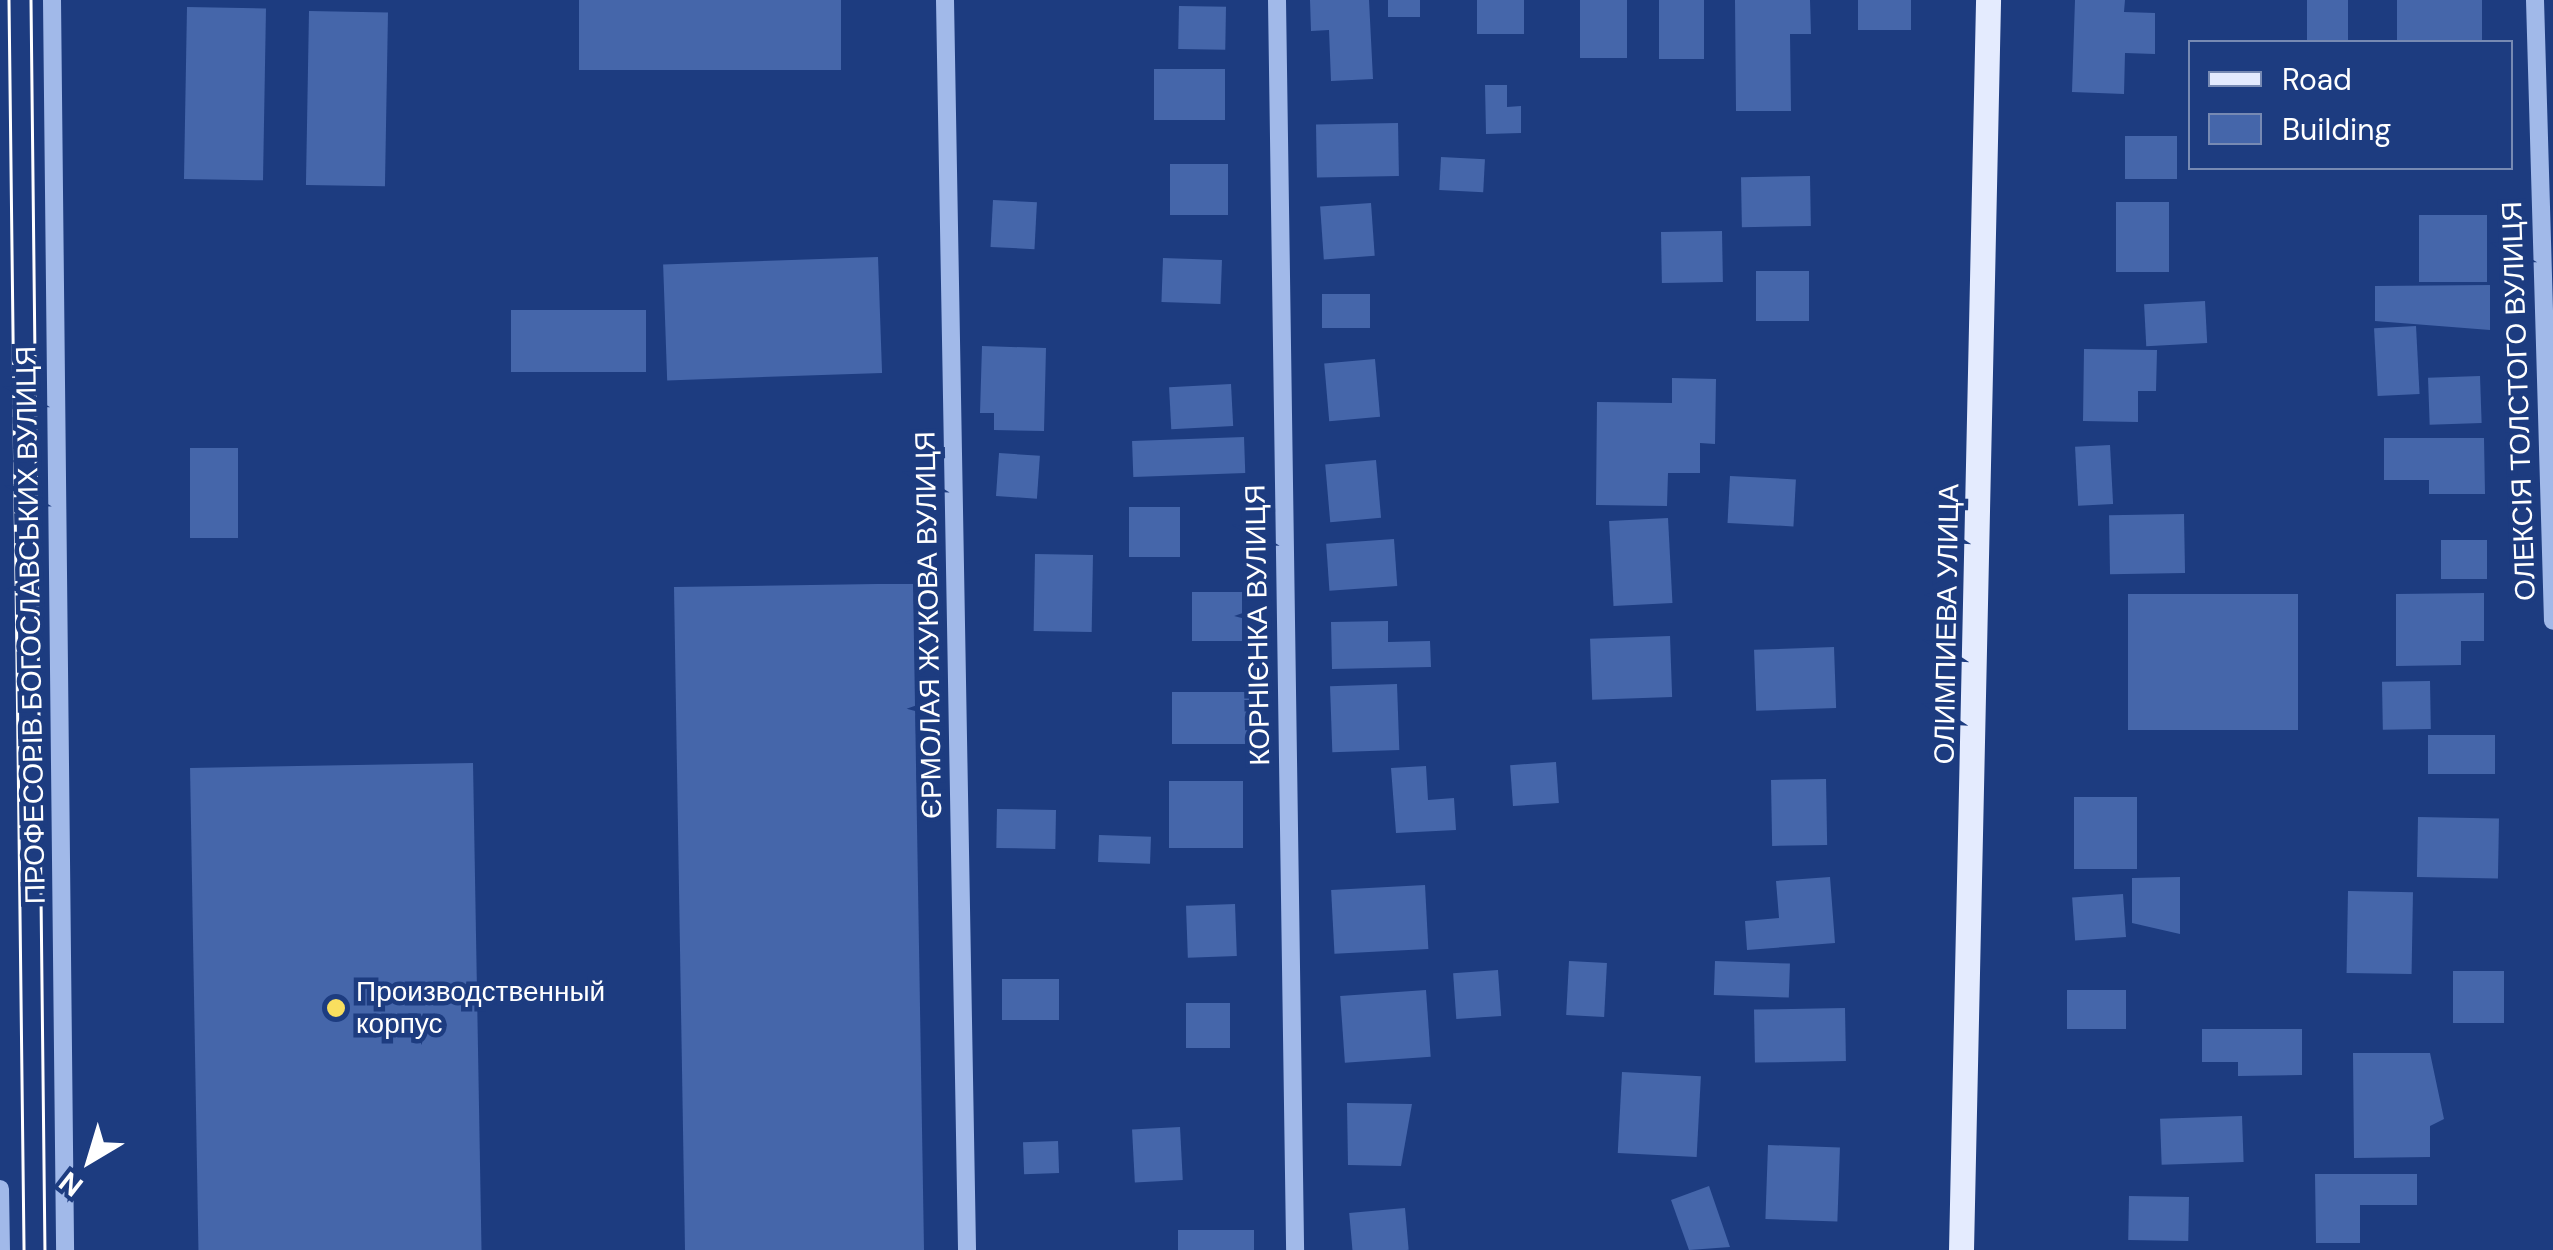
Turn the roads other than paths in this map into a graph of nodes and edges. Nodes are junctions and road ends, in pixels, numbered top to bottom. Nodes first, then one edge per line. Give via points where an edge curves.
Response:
1 (52, 0) edge
2 (945, 0) edge
3 (1277, 0) edge
4 (1988, 0) edge
5 (2535, 0) edge
6 (2553, 621) edge
7 (0, 1189) edge
8 (1, 1250) edge
9 (65, 1250) edge
10 (968, 1250) edge
11 (1294, 1250) edge
12 (1961, 1250) edge

1 - 9 street, ПРОФЕСОРІВ БОГОСЛАВСЬКИХ ВУЛИЦЯ
2 - 10 street, ЄРМОЛАЯ ЖУКОВА ВУЛИЦЯ
3 - 11 street, КОРНІЄНКА ВУЛИЦЯ
4 - 12 main road, ОЛИМПИЕВА УЛИЦА
5 - 6 street, ОЛЕКСІЯ ТОЛСТОГО ВУЛИЦЯ
7 - 8 street

